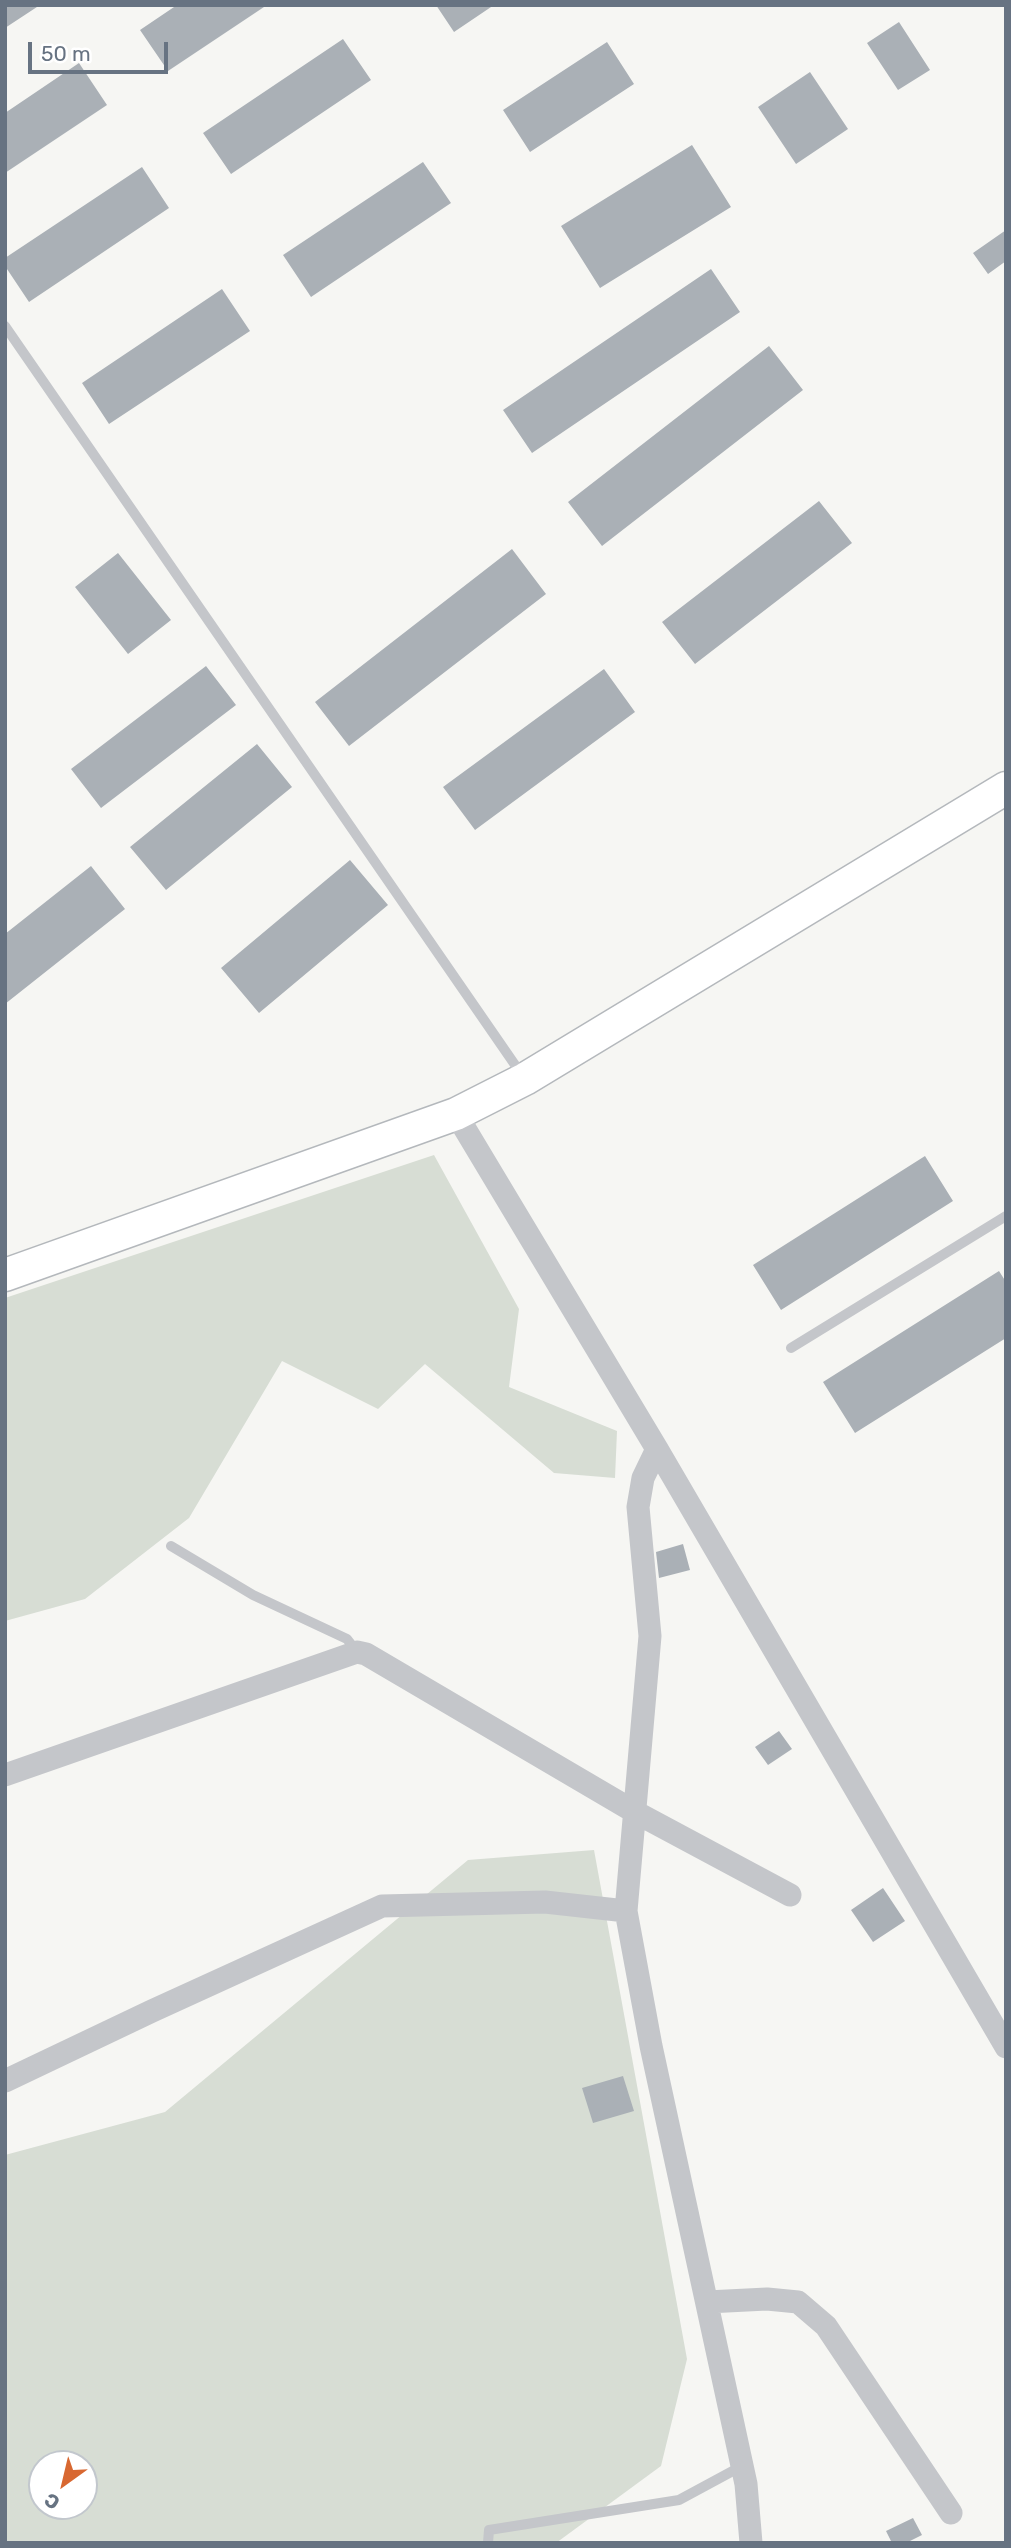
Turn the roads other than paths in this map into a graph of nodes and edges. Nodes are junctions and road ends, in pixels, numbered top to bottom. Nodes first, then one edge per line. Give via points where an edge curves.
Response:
1 (5, 326) edge
2 (1006, 788) edge
3 (525, 1079) junction
4 (456, 1114) junction
5 (1006, 1216) edge
6 (5, 1275) edge
7 (792, 1348) dead end
8 (657, 1449) junction
9 (171, 1546) dead end
10 (357, 1652) junction
11 (5, 1775) edge
12 (635, 1812) junction
13 (790, 1895) dead end
14 (626, 1912) junction
15 (1005, 2046) edge
16 (5, 2081) edge
17 (707, 2302) junction
18 (742, 2466) junction
19 (951, 2513) dead end
20 (488, 2543) edge
21 (751, 2543) edge

1 - 3 lane
2 - 3 street
3 - 4 street
4 - 6 street
4 - 8 street
5 - 7 lane
8 - 12 street via 643,1478 638,1507 650,1636
8 - 15 street
9 - 10 lane via 253,1595 346,1639
10 - 11 street
10 - 12 street
12 - 13 street
12 - 14 street
14 - 16 street via 545,1902 382,1906
14 - 17 street
17 - 18 street
17 - 19 street via 798,2302 826,2326
18 - 20 lane via 678,2500 489,2530
18 - 21 street

